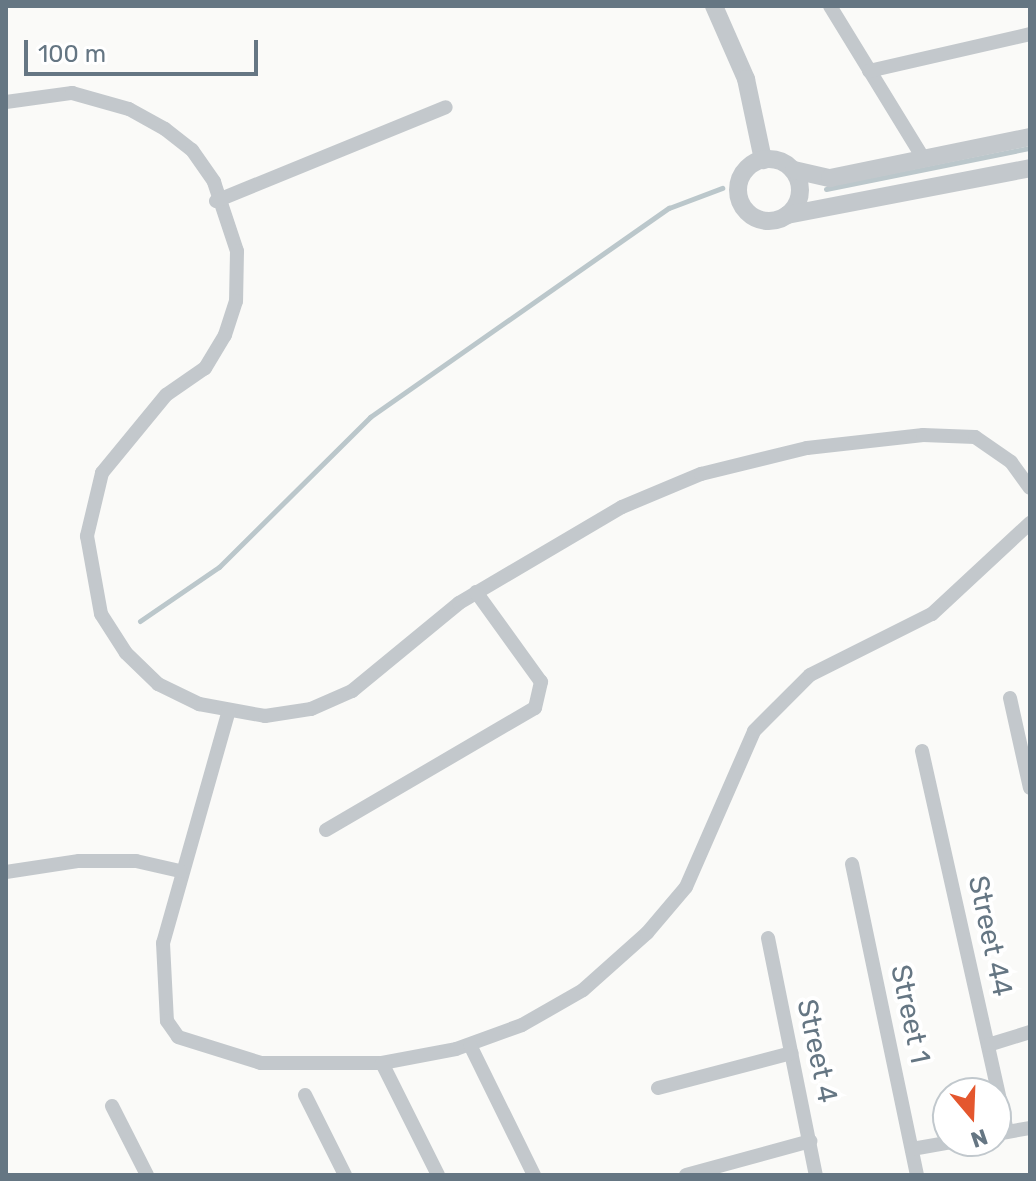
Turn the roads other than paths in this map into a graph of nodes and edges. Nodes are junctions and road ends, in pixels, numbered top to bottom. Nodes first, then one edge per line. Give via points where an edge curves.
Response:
1 (714, 6) edge
2 (830, 6) edge
3 (1030, 34) edge
4 (869, 71) junction
5 (6, 102) edge
6 (446, 107) dead end
7 (1030, 137) edge
8 (923, 158) junction
9 (763, 160) junction
10 (1030, 168) edge
11 (794, 170) junction
12 (216, 201) junction
13 (787, 215) junction
14 (1030, 488) edge
15 (1030, 523) edge
16 (476, 592) junction
17 (1010, 698) dead end
18 (229, 710) junction
19 (922, 751) dead end
20 (1030, 788) edge
21 (326, 830) dead end
22 (852, 864) dead end
23 (180, 871) junction
24 (6, 872) edge
25 (768, 938) dead end
26 (1030, 1032) edge
27 (470, 1045) junction
28 (988, 1045) junction
29 (791, 1053) junction
30 (382, 1063) junction
31 (993, 1077) edge
32 (658, 1088) dead end
33 (305, 1095) dead end
34 (112, 1106) dead end
35 (810, 1141) junction
36 (932, 1146) edge
37 (912, 1149) junction
38 (147, 1175) edge
39 (345, 1175) edge
40 (438, 1175) edge
41 (534, 1175) edge
42 (686, 1175) edge
43 (816, 1175) edge
44 (917, 1175) edge

1 - 9 street via 746,79
2 - 4 street
3 - 4 street
4 - 8 street
5 - 12 street via 72,93 129,109 192,150 214,182
6 - 12 street
7 - 8 street
8 - 11 street via 830,178
9 - 11 street
9 - 13 street via 741,175 740,203 760,221
10 - 13 street
11 - 13 street via 800,191
12 - 18 street via 237,251 236,301 225,335 205,368 166,395 102,473 87,536 101,614 126,653 158,684 199,704
14 - 16 street via 1011,462 975,437 923,435 807,448 701,474 622,507
15 - 27 street via 932,614 810,675 754,731 686,887 647,933 583,990 522,1025
16 - 18 street via 352,691 311,709 265,716
16 - 21 street via 541,682 535,708
17 - 20 street
18 - 23 street
19 - 28 street, Street 44
22 - 37 street, Street 1
23 - 24 street via 136,861 79,861
23 - 30 street via 163,943 167,1021 178,1037 261,1063
25 - 29 street, Street 4
26 - 28 street
27 - 30 street
27 - 41 street
28 - 31 street, Street 44
29 - 32 street
29 - 35 street, Street 4
30 - 40 street
33 - 39 street
34 - 38 street
35 - 42 street
35 - 43 street, Street 4
36 - 37 street
37 - 44 street, Street 1

